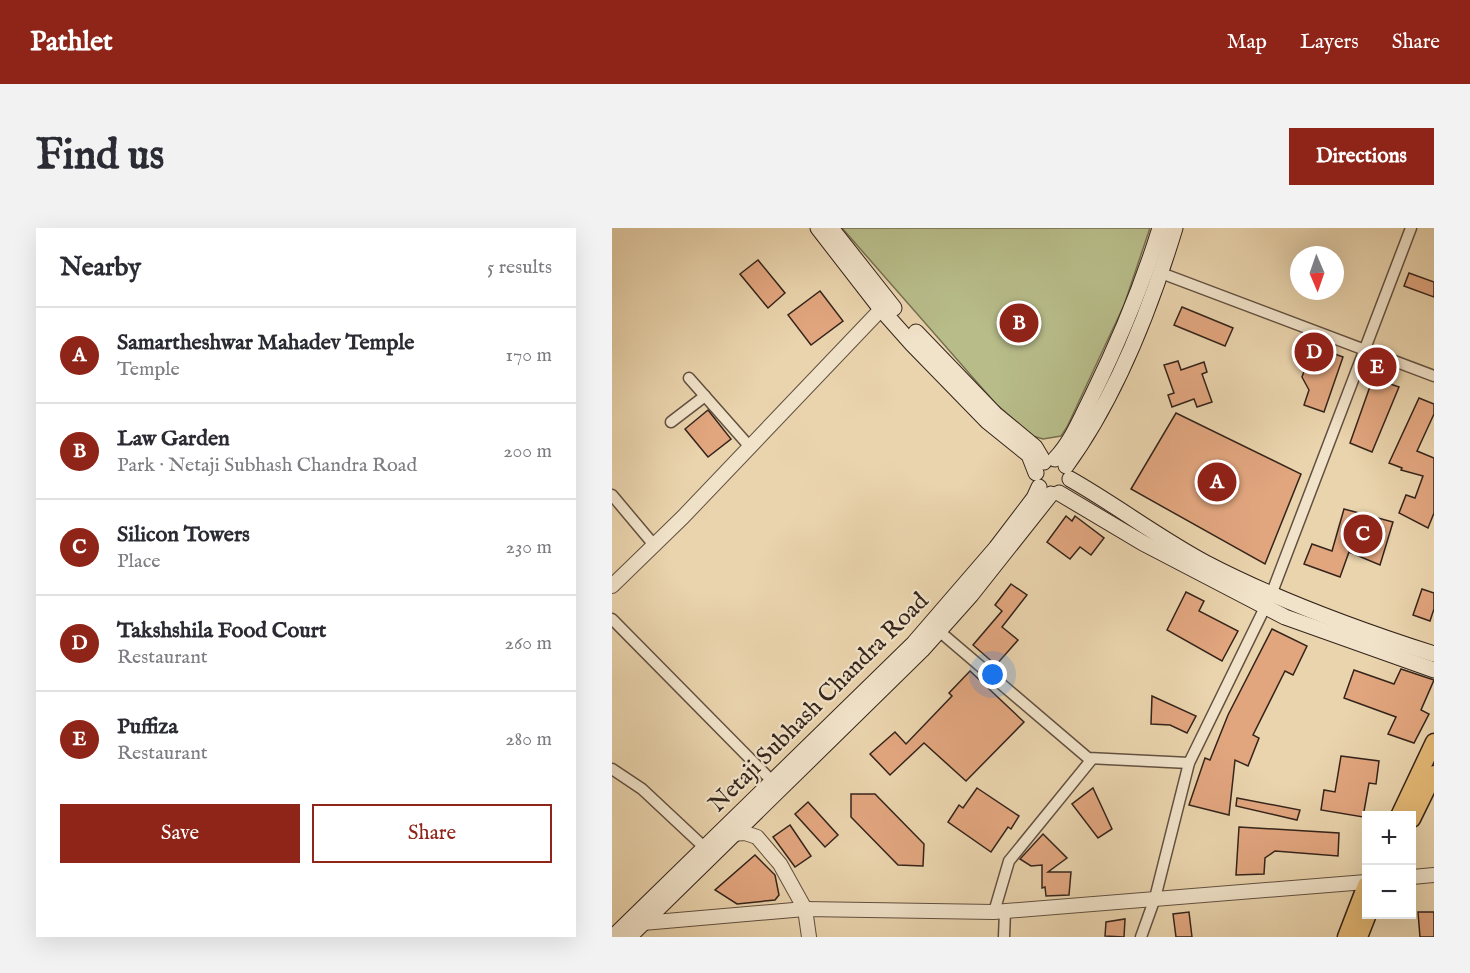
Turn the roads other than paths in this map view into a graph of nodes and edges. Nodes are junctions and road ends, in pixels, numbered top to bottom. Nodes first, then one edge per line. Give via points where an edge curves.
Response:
1 (818, 228) edge
2 (831, 228) edge
3 (1160, 228) edge
4 (1175, 228) edge
5 (1411, 228) edge
6 (1161, 273) junction
7 (884, 305) junction
8 (1365, 348) junction
9 (1434, 376) edge
10 (689, 378) dead end
11 (705, 396) junction
12 (671, 422) dead end
13 (750, 447) junction
14 (1052, 477) junction
15 (612, 495) edge
16 (654, 545) junction
17 (612, 586) edge
18 (1268, 600) junction
19 (612, 619) edge
20 (939, 631) junction
21 (1434, 654) edge
22 (1434, 670) edge
23 (1434, 742) edge
24 (1092, 759) junction
25 (1189, 763) junction
26 (612, 769) edge
27 (1434, 774) edge
28 (771, 780) junction
29 (1401, 811) edge
30 (1416, 811) edge
31 (732, 834) junction
32 (704, 847) junction
33 (1434, 875) edge
34 (1416, 877) edge
35 (1362, 884) edge
36 (1362, 895) edge
37 (1155, 898) junction
38 (805, 909) junction
39 (999, 911) junction
40 (1366, 919) edge
41 (643, 923) junction
42 (622, 929) edge
43 (613, 937) edge
44 (809, 937) edge
45 (1004, 937) edge
46 (1141, 937) edge
47 (1346, 937) edge
48 (1359, 937) edge

1 - 7 main road
2 - 7 main road
3 - 14 main road, Netaji Subhash Chandra Road via 1144,279 1106,367
4 - 6 main road, Netaji Subhash Chandra Road
5 - 8 street
6 - 8 street
6 - 14 main road, Netaji Subhash Chandra Road via 1083,442
7 - 13 street
7 - 14 main road via 988,422
8 - 9 street
8 - 18 street
10 - 11 street
11 - 12 street
11 - 13 street
13 - 16 street
14 - 18 main road
14 - 20 main road, Netaji Subhash Chandra Road via 1004,555
14 - 28 main road, Netaji Subhash Chandra Road via 914,643
15 - 16 street
16 - 17 street
18 - 21 main road
18 - 22 main road via 1285,617
18 - 25 street
19 - 28 street
20 - 24 street via 1045,724
20 - 31 main road, Netaji Subhash Chandra Road
23 - 29 main road
24 - 25 street
24 - 39 street via 1009,861
25 - 37 street
26 - 32 street via 642,789
27 - 30 main road
28 - 32 main road, Netaji Subhash Chandra Road
31 - 38 street via 757,837 780,864
31 - 41 main road, Netaji Subhash Chandra Road
32 - 42 main road, Netaji Subhash Chandra Road
33 - 34 street
35 - 37 street
36 - 47 main road
37 - 39 street
37 - 46 street
38 - 39 street
38 - 41 street
38 - 44 street
39 - 45 street
40 - 48 main road
41 - 42 main road, Netaji Subhash Chandra Road
42 - 43 main road, Netaji Subhash Chandra Road

